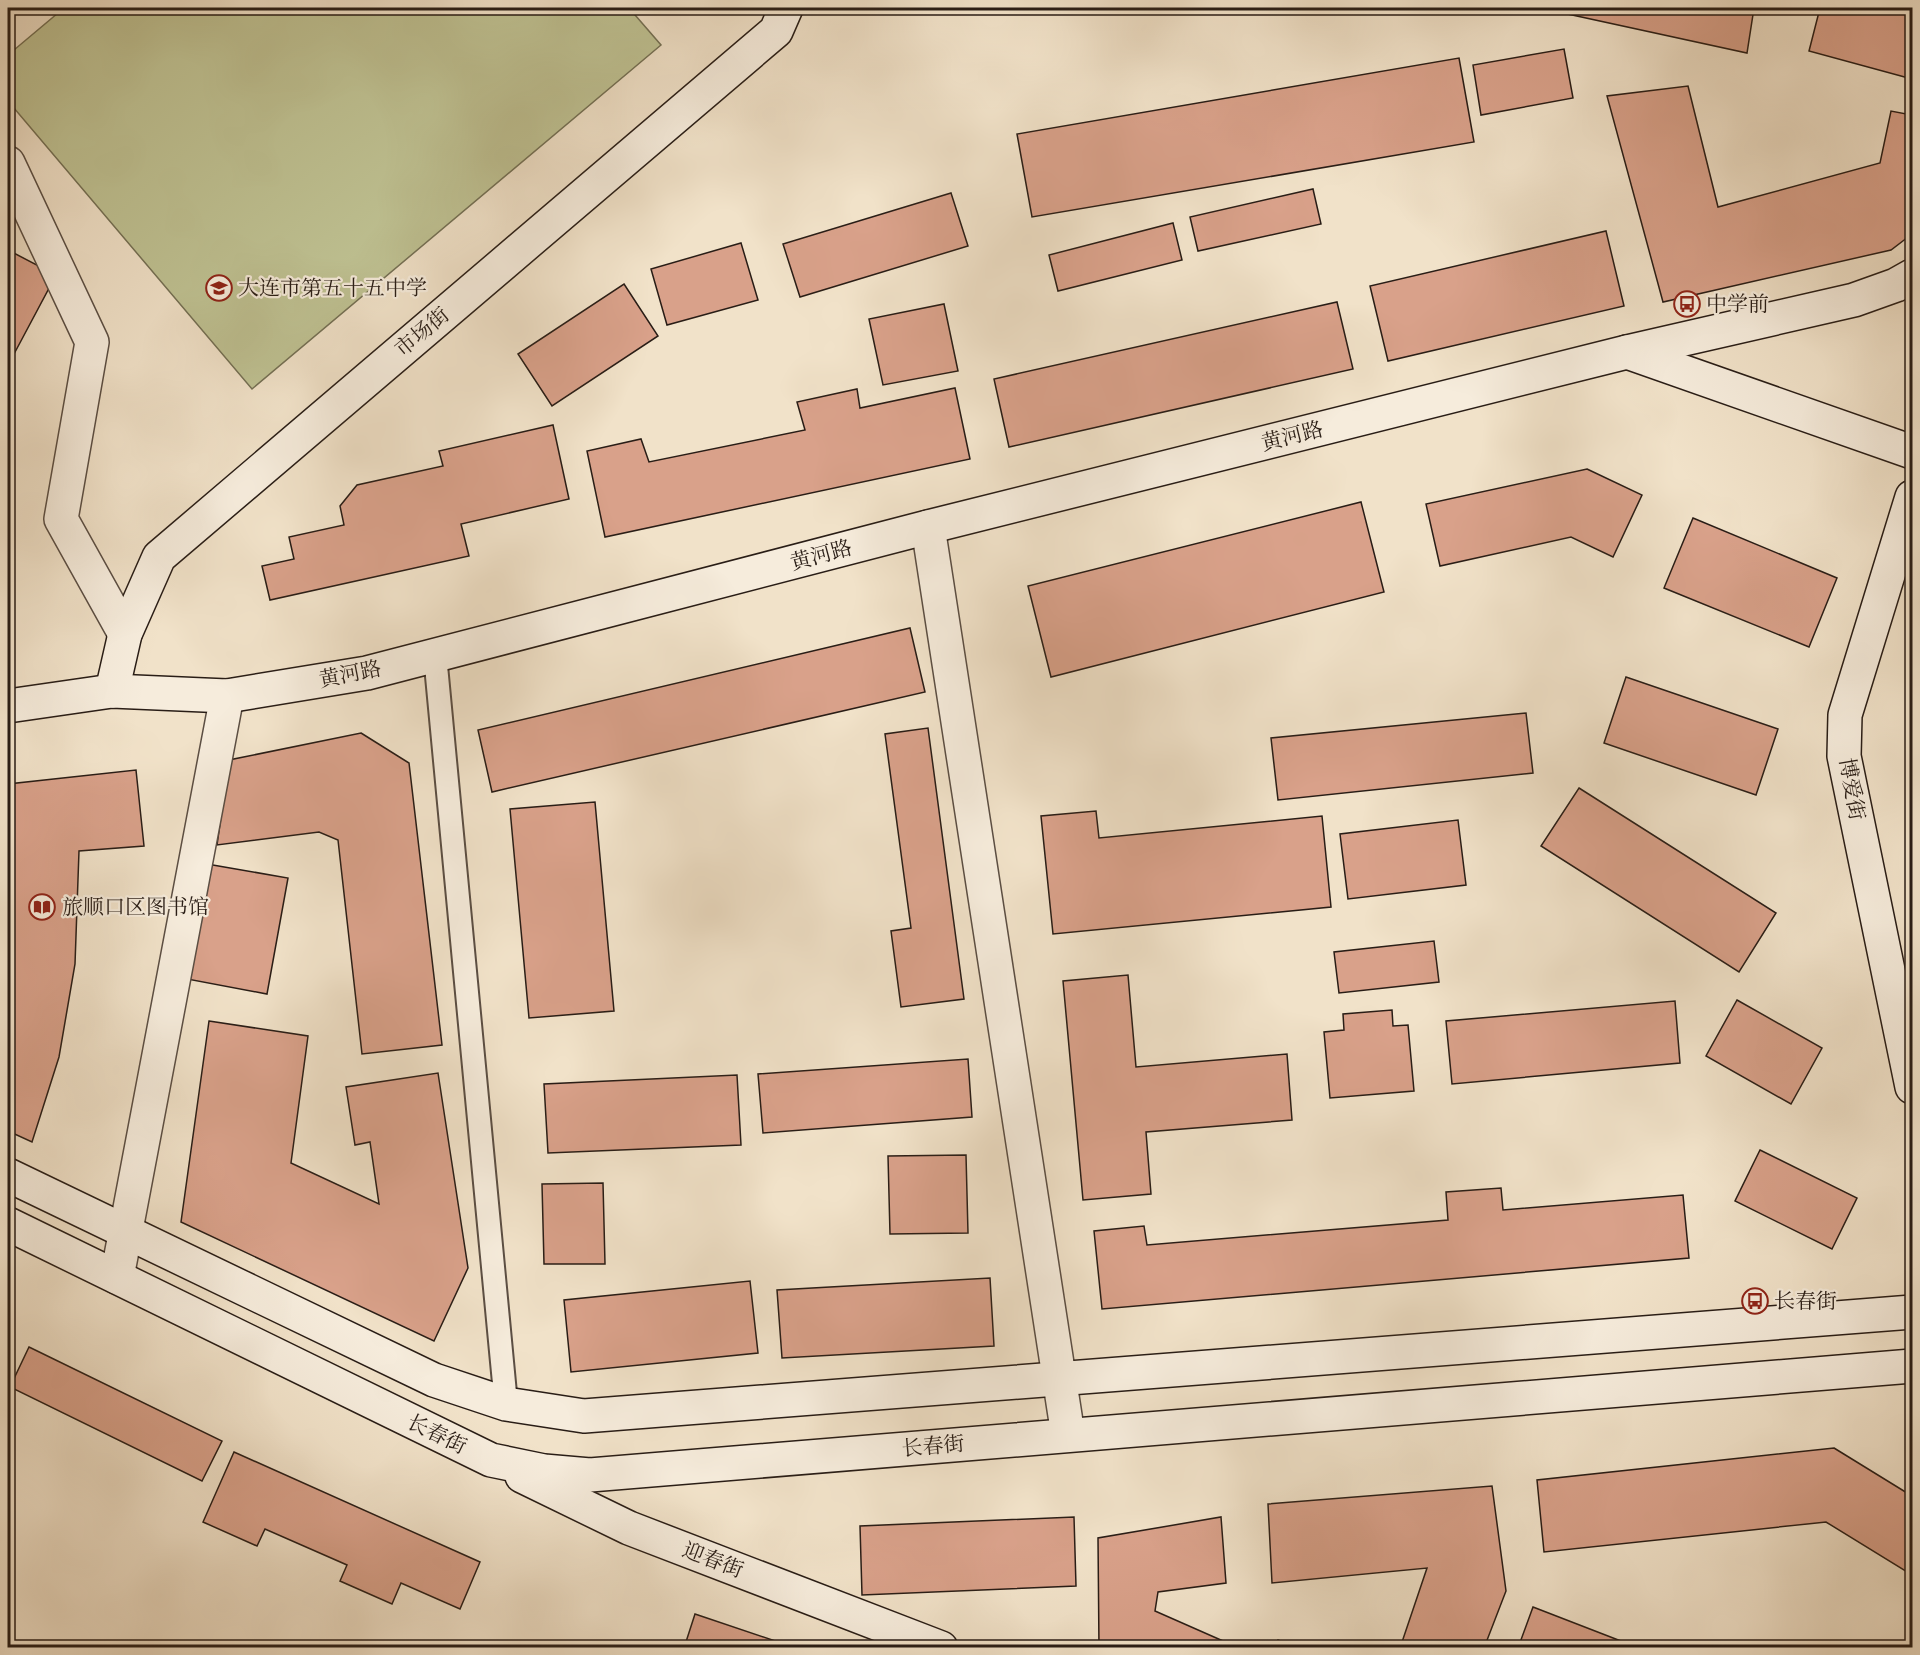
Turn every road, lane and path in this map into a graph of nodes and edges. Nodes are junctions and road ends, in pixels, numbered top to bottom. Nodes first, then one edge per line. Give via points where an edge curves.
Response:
1 (786, 8) edge
2 (8, 163) edge
3 (1912, 276) edge
4 (1627, 352) junction
5 (1912, 452) edge
6 (1912, 497) edge
7 (928, 527) junction
8 (125, 634) junction
9 (435, 655) junction
10 (112, 691) junction
11 (228, 696) junction
12 (8, 706) edge
13 (1912, 1087) edge
14 (8, 1175) edge
15 (8, 1224) edge
16 (125, 1232) junction
17 (117, 1277) junction
18 (1912, 1312) edge
19 (1912, 1366) edge
20 (1059, 1379) junction
21 (506, 1404) junction
22 (1068, 1435) junction
23 (490, 1460) junction
24 (941, 1647) edge

1 - 8 street, 市场街 via 776,31 159,556
2 - 8 street via 92,342 61,519
3 - 4 street, 黄河路 via 1854,300
4 - 5 street
4 - 7 street, 黄河路
6 - 13 street, 博爱街 via 1845,715 1844,756
7 - 9 street, 黄河路
7 - 20 street
8 - 10 street, 市场街
9 - 11 street, 黄河路 via 367,673
9 - 21 lane
10 - 11 street, 黄河路
10 - 12 street, 黄河路
11 - 16 street
14 - 16 street
15 - 17 street, 长春街
16 - 17 street
16 - 21 street via 434,1380
17 - 23 street, 长春街
18 - 20 street
19 - 22 street, 长春街
20 - 21 street via 584,1416
20 - 22 street
22 - 23 street, 长春街 via 590,1475
23 - 24 street, 迎春街 via 629,1528

